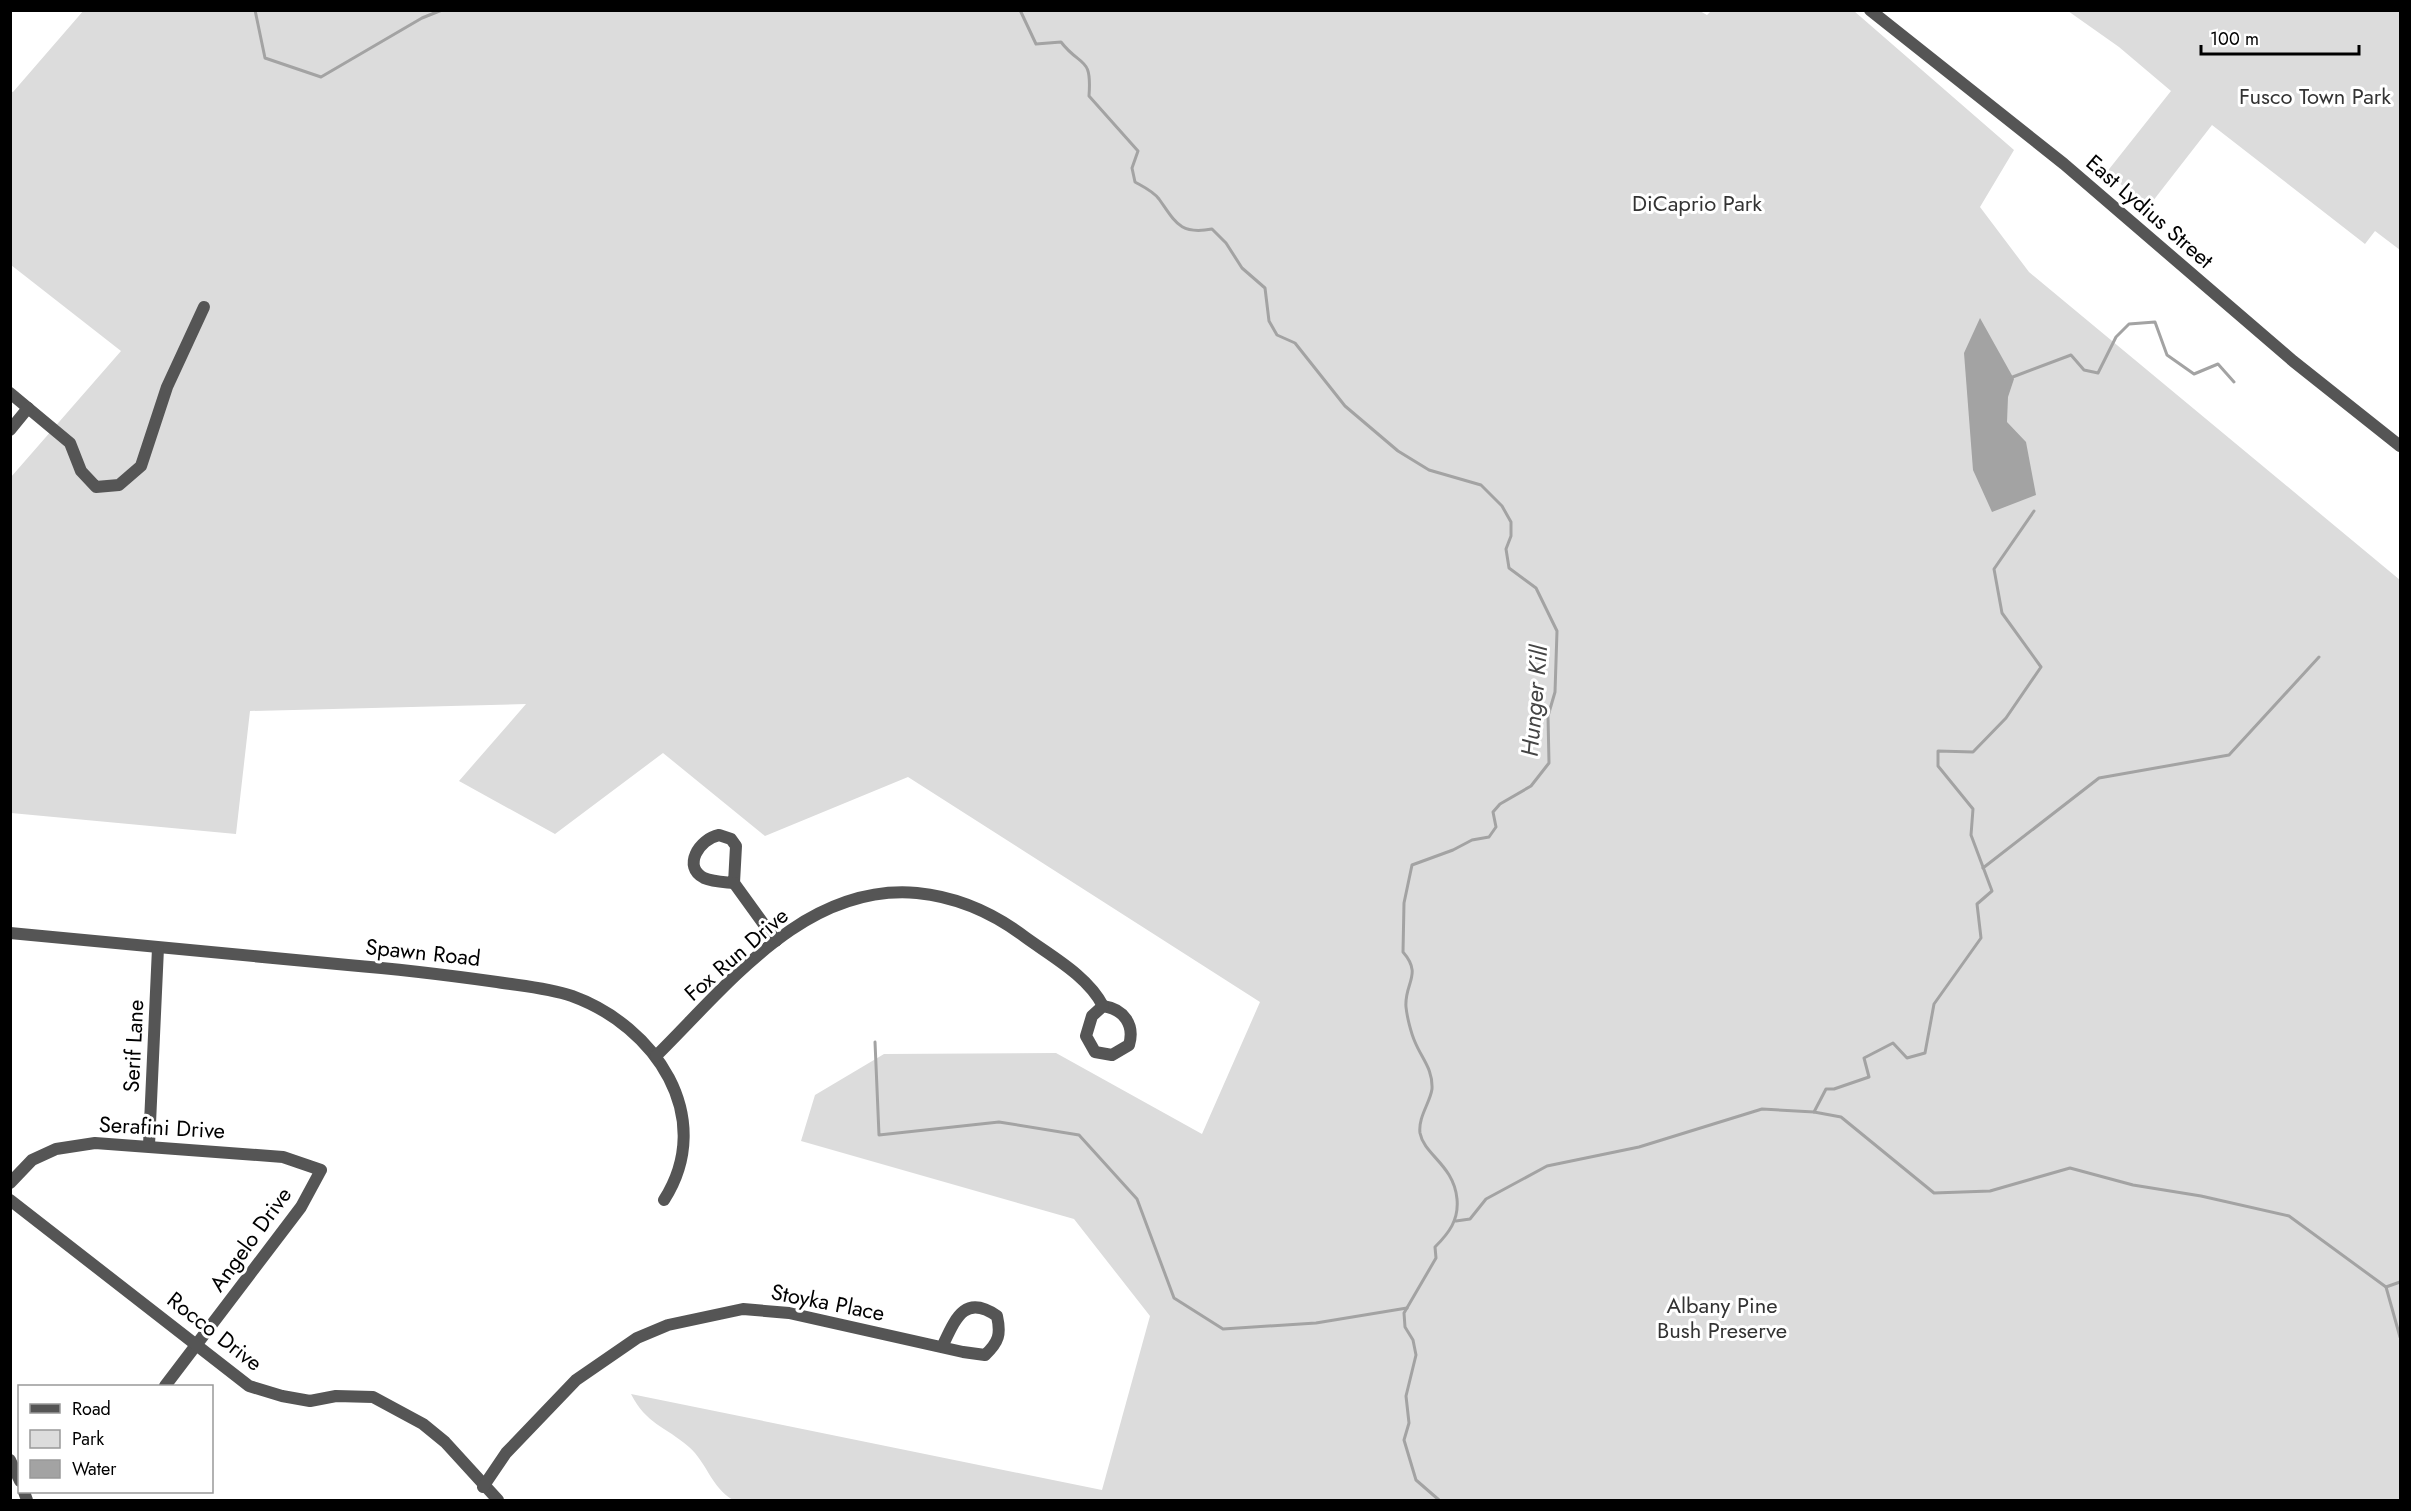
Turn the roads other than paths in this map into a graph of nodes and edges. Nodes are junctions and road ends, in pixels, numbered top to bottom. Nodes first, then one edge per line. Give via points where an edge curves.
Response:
1 (1870, 10) edge
2 (204, 307) dead end
3 (10, 393) edge
4 (28, 408) junction
5 (10, 430) edge
6 (2400, 446) edge
7 (734, 883) dead end
8 (10, 933) edge
9 (776, 941) junction
10 (158, 948) junction
11 (1103, 1006) dead end
12 (656, 1056) junction
13 (149, 1145) junction
14 (321, 1170) joint
15 (10, 1183) edge
16 (10, 1200) edge
17 (664, 1200) dead end
18 (198, 1345) junction
19 (942, 1347) junction
20 (166, 1385) edge
21 (10, 1460) edge
22 (18, 1476) edge
23 (483, 1487) junction
24 (498, 1500) edge

1 - 6 street, East Lydius Street via 2064,164 2293,361
2 - 4 street via 166,387 141,466 119,485 96,487 81,471 70,443
3 - 4 street
4 - 5 street
7 - 9 street
8 - 10 street, Spawn Road
9 - 11 street, Fox Run Drive via 815,914 855,898 897,891 931,895 990,913 1088,984
9 - 12 street, Fox Run Drive
10 - 12 street, Spawn Road via 428,972 548,989 590,1004 635,1035
10 - 13 street, Serif Lane
12 - 17 street, Spawn Road via 676,1093 684,1134 682,1160
13 - 14 street, Serafini Drive via 283,1157
13 - 15 street, Serafini Drive via 96,1143 56,1149 32,1160
14 - 18 street, Angelo Drive via 301,1207
16 - 18 street, Rocco Drive
18 - 20 street, Angelo Drive
18 - 23 street, Rocco Drive via 249,1386 310,1401 336,1396 373,1397 396,1408 445,1442
19 - 19 street, Stoyka Place via 985,1355 997,1344 997,1316 983,1306 970,1307 958,1315
19 - 23 street, Stoyka Place via 789,1312 743,1309 668,1325 637,1338 576,1380 506,1453
21 - 22 street
23 - 24 street, Rocco Drive

